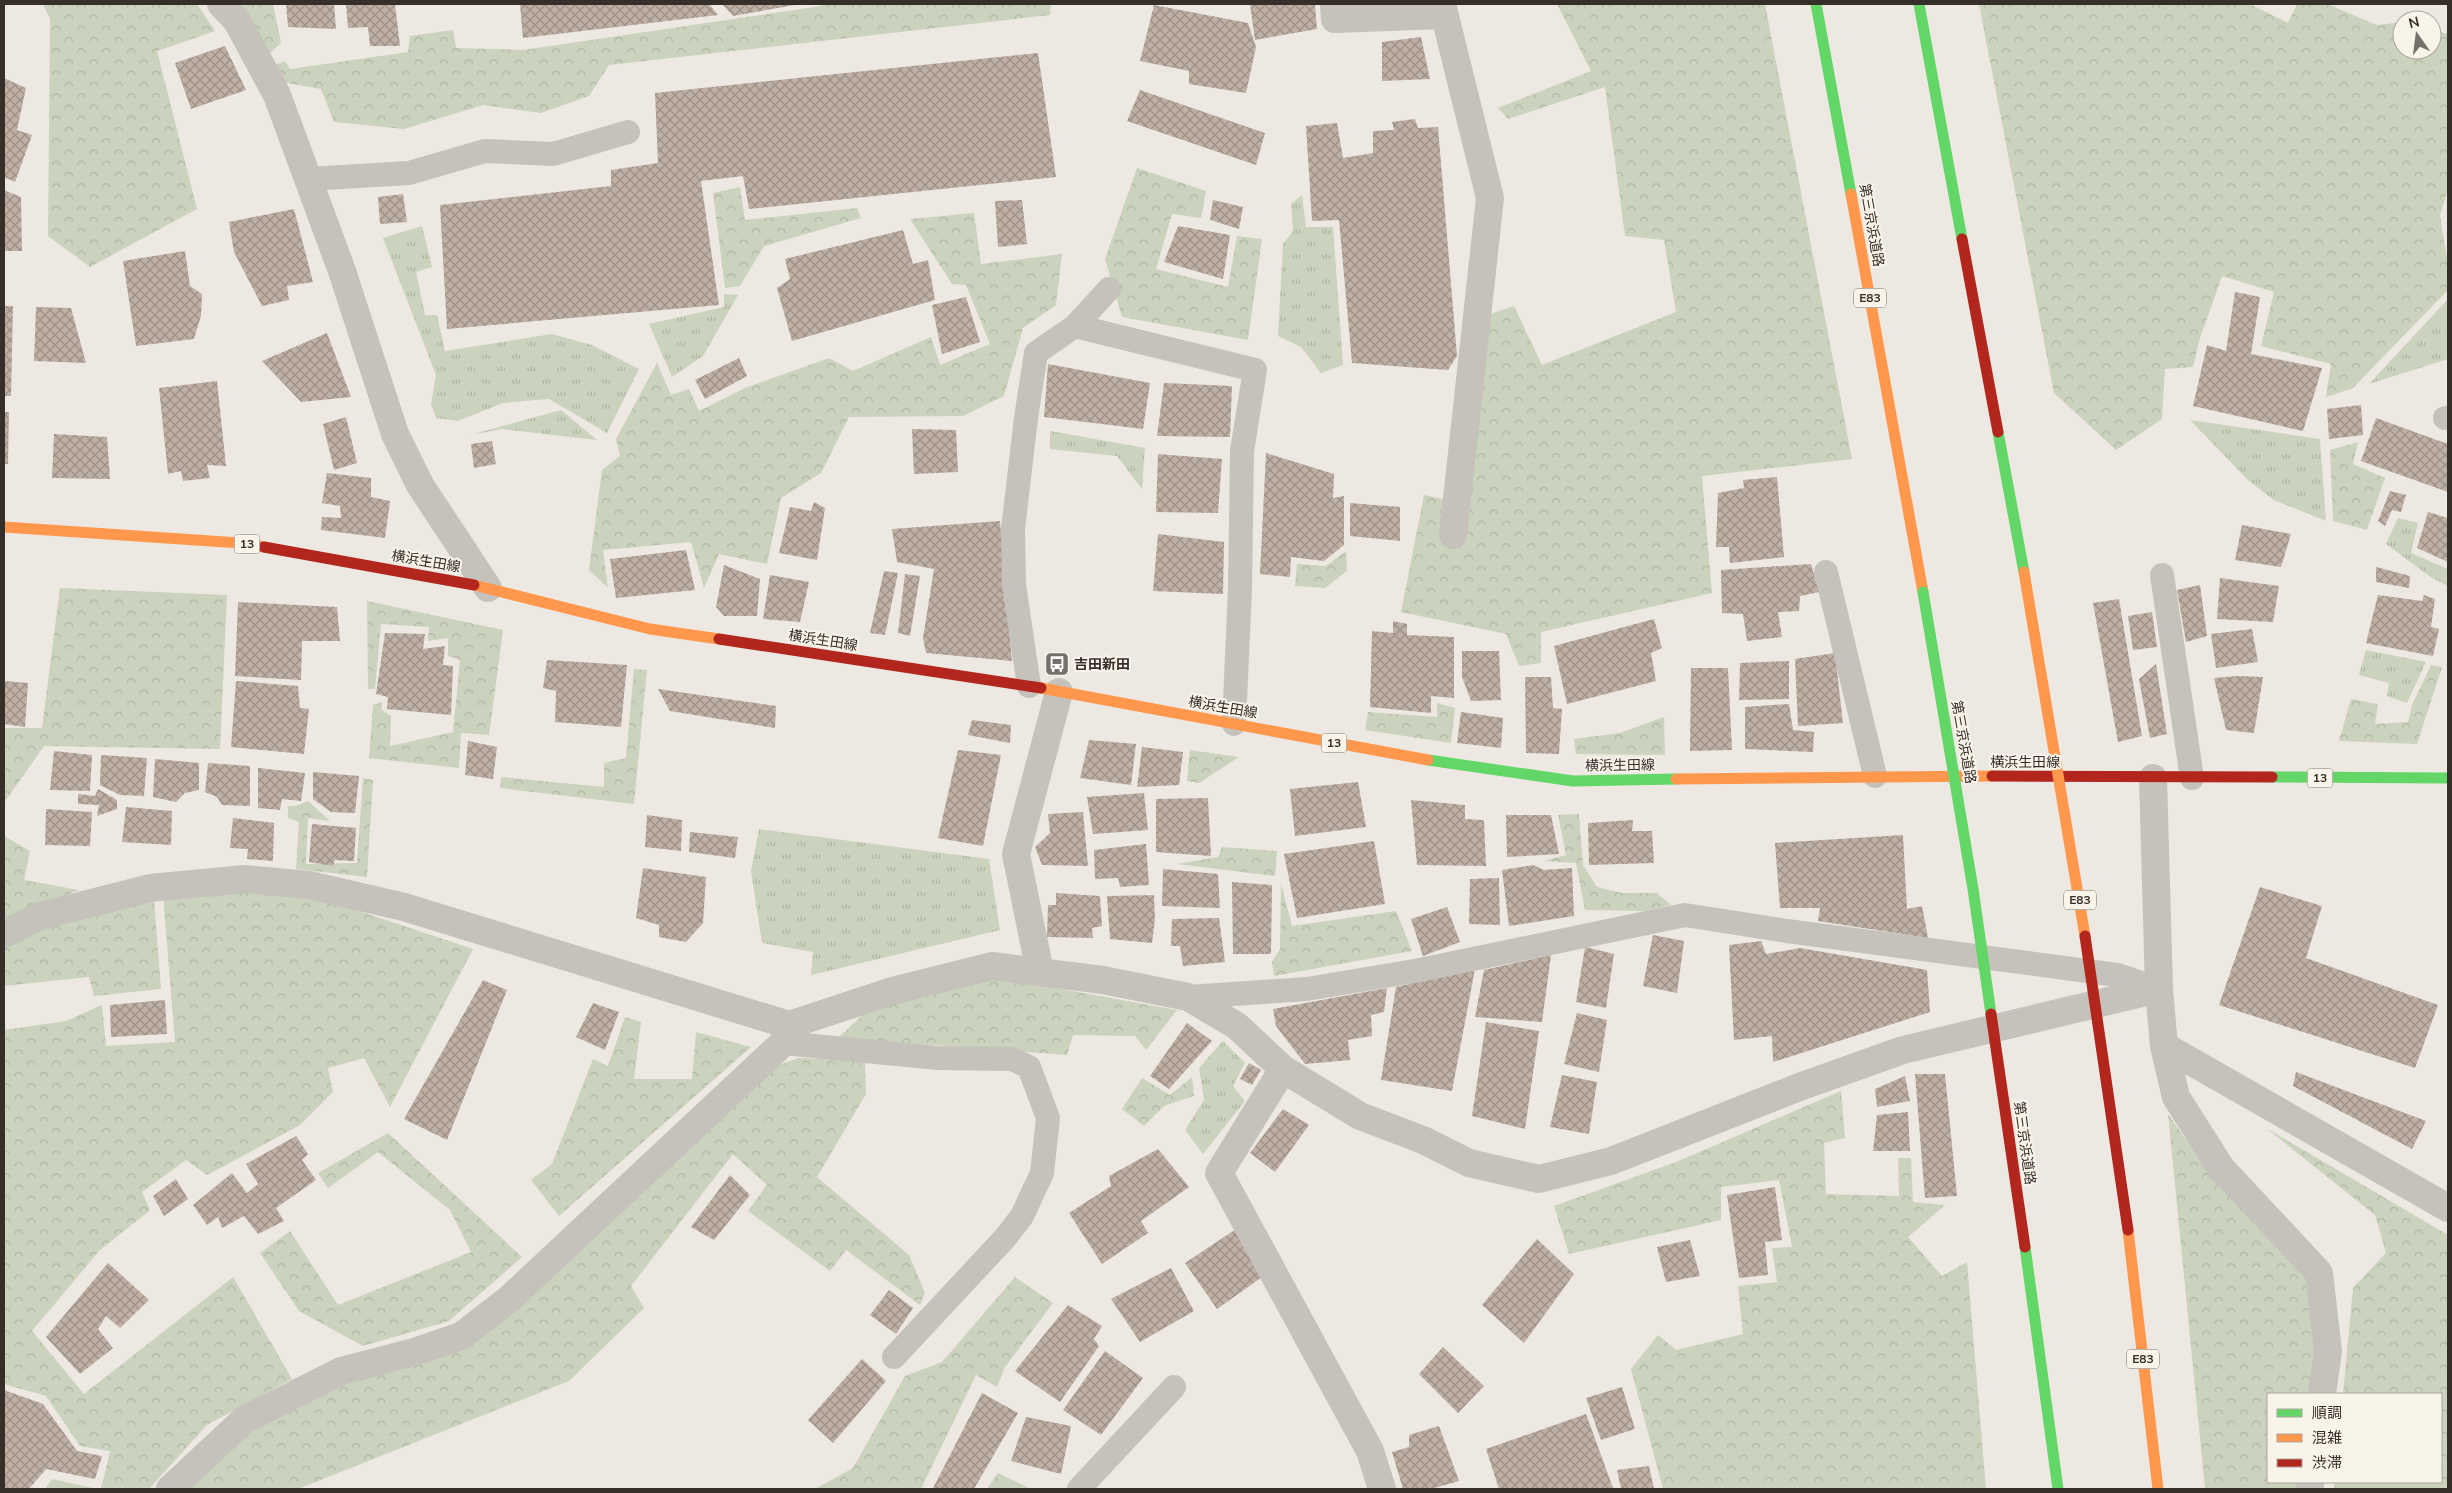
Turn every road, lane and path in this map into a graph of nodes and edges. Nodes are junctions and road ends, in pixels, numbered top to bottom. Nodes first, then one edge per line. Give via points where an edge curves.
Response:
1 (221, 4) edge
2 (1334, 4) edge
3 (1816, 4) edge
4 (1919, 4) edge
5 (1442, 9) edge
6 (628, 132) dead end
7 (308, 179) junction
8 (1110, 289) dead end
9 (1076, 326) junction
10 (4, 527) edge
11 (1453, 536) dead end
12 (1826, 572) dead end
13 (2162, 575) dead end
14 (488, 588) junction
15 (1029, 686) junction
16 (1058, 692) junction
17 (1234, 724) junction
18 (1875, 776) junction
19 (2153, 778) junction
20 (2192, 778) junction
21 (2448, 778) edge
22 (4, 934) edge
23 (1040, 972) junction
24 (2159, 989) junction
25 (1188, 997) junction
26 (786, 1034) junction
27 (2164, 1046) junction
28 (1283, 1068) junction
29 (2448, 1208) edge
30 (894, 1357) dead end
31 (1174, 1388) dead end
32 (2322, 1393) edge
33 (1373, 1484) edge
34 (170, 1489) edge
35 (1079, 1489) edge
36 (2058, 1489) edge
37 (2158, 1489) edge

1 - 7 street via 238,21 276,95
2 - 5 street via 1335,19
3 - 36 main road, 第三京浜道路 / E83, bridge via 1923,592 1973,889
4 - 37 main road, E83, bridge via 2024,572 2077,881 2128,1230
5 - 11 street via 1490,198 1448,489
6 - 7 lane via 554,154 485,151 409,173
7 - 14 street via 395,434 420,485
8 - 9 lane
9 - 15 lane via 1036,353 1026,418 1013,529 1014,585
9 - 17 lane via 1254,370 1242,451
10 - 14 main road, 横浜生田線 / 13 via 240,543
12 - 18 lane
13 - 20 lane
14 - 15 main road, 横浜生田線 / 13 via 650,629
15 - 16 main road, 横浜生田線 / 13
16 - 17 main road, 横浜生田線 / 13
16 - 23 street via 1016,854
17 - 18 main road, 横浜生田線 / 13 via 1433,761 1573,780
18 - 19 main road, 横浜生田線 / 13
19 - 20 main road, 横浜生田線 / 13
19 - 24 street
20 - 21 main road, 横浜生田線 / 13
22 - 26 street via 40,916 150,888 244,879 309,885 404,907
23 - 25 street via 1103,980
23 - 26 street via 992,966 892,991
24 - 25 lane via 2117,975 1685,915 1420,970 1307,989
24 - 27 street
24 - 28 street via 1903,1050 1612,1161 1539,1179 1469,1163 1422,1140 1360,1116
25 - 28 street via 1237,1026
26 - 30 lane via 938,1058 1012,1059 1030,1067 1048,1118 1042,1173 1022,1216
26 - 34 street via 509,1300 461,1336 340,1371 244,1420
27 - 29 street
27 - 32 street via 2176,1098 2221,1168 2319,1273 2328,1351
28 - 33 street via 1220,1172 1370,1451
31 - 35 lane

